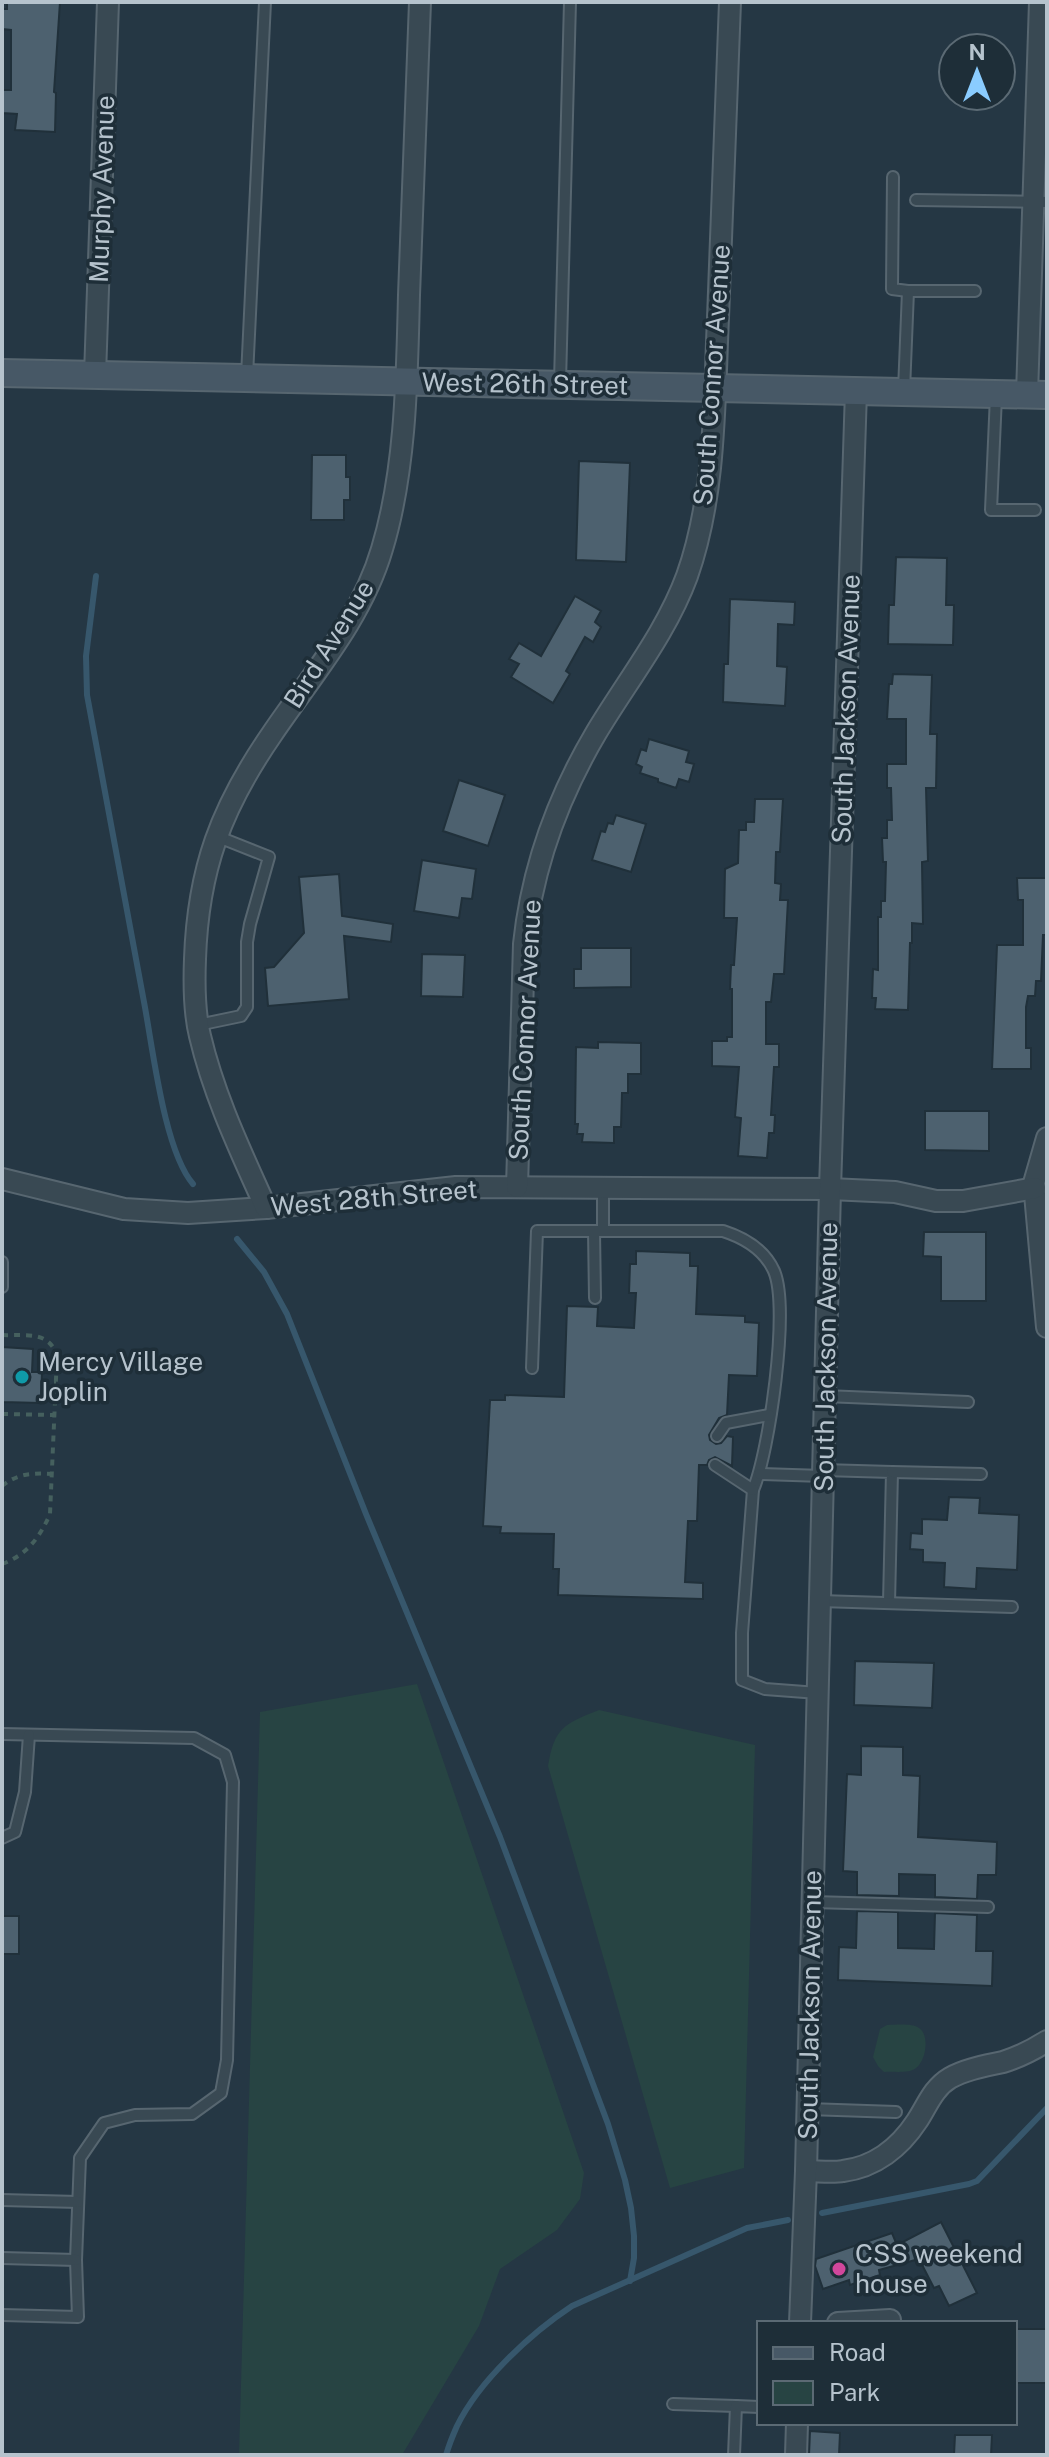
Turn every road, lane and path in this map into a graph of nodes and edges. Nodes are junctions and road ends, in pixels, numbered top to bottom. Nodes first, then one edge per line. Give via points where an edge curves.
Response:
1 (108, 2) edge
2 (265, 2) edge
3 (420, 2) edge
4 (570, 2) edge
5 (730, 2) edge
6 (1042, 3) edge
7 (893, 177) dead end
8 (916, 200) dead end
9 (1040, 201) edge
10 (908, 291) junction
11 (975, 291) dead end
12 (2, 373) edge
13 (95, 375) junction
14 (247, 378) junction
15 (406, 381) junction
16 (559, 384) junction
17 (715, 388) junction
18 (856, 391) junction
19 (903, 392) junction
20 (996, 394) junction
21 (1037, 394) edge
22 (1035, 510) dead end
23 (216, 836) junction
24 (198, 1025) junction
25 (1047, 1138) edge
26 (2, 1179) edge
27 (517, 1187) junction
28 (603, 1187) junction
29 (1035, 1188) junction
30 (830, 1189) junction
31 (266, 1208) junction
32 (599, 1231) junction
33 (2, 1262) edge
34 (2, 1287) edge
35 (595, 1298) dead end
36 (1047, 1327) edge
37 (2, 1335) edge
38 (532, 1368) dead end
39 (42, 1383) dead end
40 (56, 1383) junction
41 (825, 1396) junction
42 (968, 1402) dead end
43 (2, 1414) edge
44 (55, 1415) junction
45 (769, 1415) junction
46 (717, 1436) dead end
47 (715, 1465) dead end
48 (892, 1472) junction
49 (823, 1473) junction
50 (53, 1474) junction
51 (760, 1474) junction
52 (981, 1474) dead end
53 (2, 1486) edge
54 (753, 1490) junction
55 (2, 1564) edge
56 (820, 1601) junction
57 (889, 1603) junction
58 (1012, 1607) dead end
59 (818, 1693) junction
60 (2, 1734) edge
61 (29, 1735) junction
62 (2, 1838) edge
63 (813, 1902) junction
64 (988, 1907) dead end
65 (1047, 2041) edge
66 (808, 2109) junction
67 (896, 2112) dead end
68 (806, 2171) junction
69 (2, 2200) edge
70 (78, 2202) junction
71 (2, 2258) edge
72 (76, 2260) junction
73 (2, 2315) edge
74 (890, 2320) dead end
75 (800, 2321) edge
76 (873, 2321) edge
77 (673, 2404) dead end
78 (736, 2406) junction
79 (757, 2407) edge
80 (797, 2425) edge
81 (734, 2455) edge
82 (796, 2455) edge

1 - 13 street, Murphy Avenue
2 - 14 lane
3 - 15 street, Bird Avenue
4 - 16 lane
5 - 17 street, South Connor Avenue
6 - 9 street
7 - 10 lane via 892,289
8 - 9 lane
9 - 21 street
10 - 11 lane
10 - 19 lane
12 - 13 main road, West 26th Street
13 - 14 main road, West 26th Street
14 - 15 main road, West 26th Street
15 - 16 main road, West 26th Street
15 - 23 street, Bird Avenue via 391,517 370,583 354,615 249,767
16 - 17 main road, West 26th Street
17 - 18 main road, West 26th Street
17 - 27 street, South Connor Avenue via 707,491 687,576 665,623 573,773 535,876 524,944
18 - 19 main road, West 26th Street
18 - 30 street, South Jackson Avenue
19 - 20 main road, West 26th Street
20 - 21 main road, West 26th Street
20 - 22 lane via 991,510
23 - 24 street, Bird Avenue via 196,921
23 - 24 lane via 269,857 247,942 247,1007 241,1016
24 - 31 street, Bird Avenue via 225,1114
25 - 29 street
26 - 31 street, West 28th Street via 124,1209 188,1213
27 - 28 street, West 28th Street
27 - 31 street, West 28th Street via 456,1187
28 - 30 street, West 28th Street
28 - 32 lane
29 - 30 street, West 28th Street via 963,1201
29 - 36 street
30 - 41 street, South Jackson Avenue
32 - 35 lane
32 - 38 lane via 537,1231
32 - 45 lane via 723,1231 762,1252 775,1273 778,1293 774,1402
33 - 34 lane
37 - 40 path via 48,1340 57,1356
39 - 40 path
40 - 44 path
41 - 42 lane
41 - 49 street, South Jackson Avenue
43 - 44 path
44 - 50 path
45 - 46 lane via 726,1423
45 - 51 lane
47 - 54 lane
48 - 49 lane
48 - 52 lane
48 - 57 lane
49 - 51 lane
49 - 56 street, South Jackson Avenue
50 - 53 path via 21,1475
50 - 55 path via 50,1514 41,1533 29,1548
51 - 54 lane
54 - 59 lane via 742,1680 765,1689
56 - 57 lane
56 - 59 street, South Jackson Avenue
57 - 58 lane
59 - 63 street, South Jackson Avenue
60 - 61 lane
61 - 62 lane via 25,1792 15,1832
61 - 70 lane via 194,1738 225,1755 233,1782 227,2060 221,2093 192,2114 135,2115 104,2123 80,2158
63 - 64 lane
63 - 66 street, South Jackson Avenue
65 - 68 street via 1030,2052 949,2079 934,2092 899,2146 869,2164 843,2172
66 - 67 lane
66 - 68 street, South Jackson Avenue
68 - 75 street, South Jackson Avenue
69 - 70 lane
70 - 72 lane
71 - 72 lane
72 - 73 lane via 78,2317
74 - 76 street
77 - 78 lane
78 - 79 lane
78 - 81 lane
80 - 82 street

